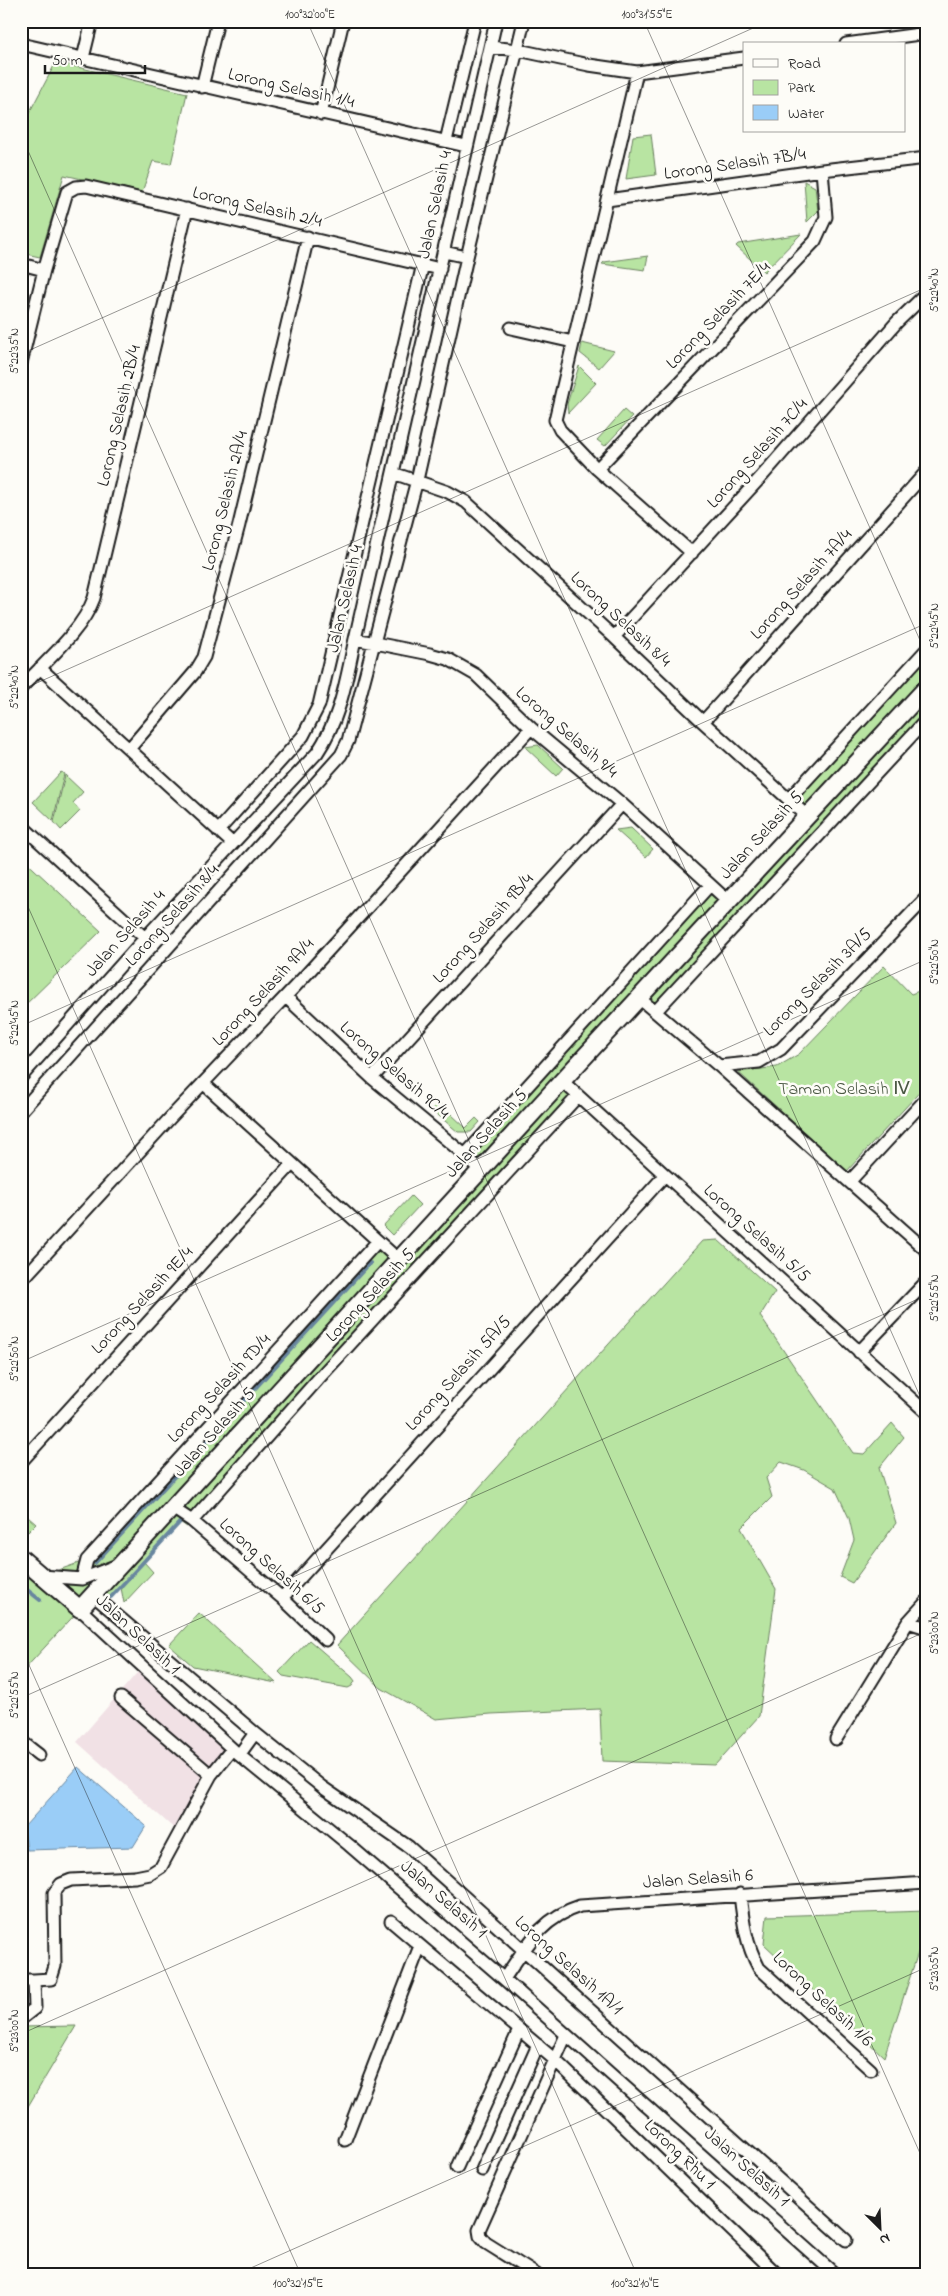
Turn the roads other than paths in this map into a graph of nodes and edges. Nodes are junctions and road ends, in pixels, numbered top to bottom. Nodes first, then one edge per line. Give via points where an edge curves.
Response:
1 (92, 21) edge
2 (218, 21) edge
3 (343, 21) edge
4 (475, 21) edge
5 (496, 21) edge
6 (524, 21) edge
7 (927, 33) edge
8 (861, 42) edge
9 (21, 44) edge
10 (490, 47) junction
11 (518, 50) junction
12 (82, 58) junction
13 (743, 58) edge
14 (637, 72) junction
15 (202, 87) junction
16 (321, 114) junction
17 (446, 141) junction
18 (466, 146) junction
19 (927, 158) edge
20 (822, 170) junction
21 (607, 200) junction
22 (187, 209) junction
23 (308, 238) junction
24 (444, 252) junction
25 (467, 258) junction
26 (21, 264) edge
27 (423, 264) junction
28 (440, 269) junction
29 (44, 270) junction
30 (927, 293) edge
31 (511, 328) dead end
32 (573, 342) junction
33 (21, 363) edge
34 (597, 469) junction
35 (927, 471) edge
36 (393, 473) junction
37 (417, 480) junction
38 (692, 553) junction
39 (614, 637) junction
40 (355, 639) junction
41 (376, 642) junction
42 (927, 649) edge
43 (40, 668) junction
44 (927, 687) edge
45 (21, 688) edge
46 (927, 719) edge
47 (703, 722) junction
48 (531, 728) junction
49 (129, 750) junction
50 (789, 799) junction
51 (622, 804) junction
52 (808, 817) junction
53 (21, 825) edge
54 (218, 831) junction
55 (792, 834) junction
56 (232, 843) junction
57 (806, 846) junction
58 (710, 885) junction
59 (927, 897) edge
60 (728, 901) junction
61 (145, 938) junction
62 (286, 997) junction
63 (639, 998) junction
64 (656, 1012) junction
65 (68, 1026) junction
66 (84, 1041) junction
67 (719, 1066) junction
68 (21, 1077) edge
69 (372, 1078) junction
70 (562, 1081) junction
71 (203, 1083) junction
72 (578, 1096) junction
73 (927, 1098) edge
74 (21, 1111) edge
75 (465, 1155) junction
76 (292, 1164) junction
77 (481, 1171) junction
78 (664, 1174) junction
79 (850, 1181) junction
80 (378, 1241) junction
81 (927, 1251) edge
82 (400, 1261) junction
83 (927, 1281) edge
84 (21, 1282) edge
85 (859, 1352) junction
86 (927, 1413) edge
87 (21, 1462) edge
88 (174, 1508) junction
89 (192, 1521) junction
90 (21, 1558) edge
91 (126, 1560) junction
92 (42, 1576) junction
93 (82, 1579) junction
94 (93, 1595) junction
95 (282, 1598) junction
96 (927, 1601) edge
97 (80, 1609) junction
98 (908, 1622) junction
99 (927, 1628) edge
100 (326, 1640) dead end
101 (121, 1698) dead end
102 (255, 1733) junction
103 (836, 1738) dead end
104 (21, 1741) edge
105 (236, 1752) junction
106 (39, 1755) dead end
107 (211, 1775) junction
108 (927, 1883) edge
109 (740, 1894) junction
110 (391, 1921) dead end
111 (420, 1946) junction
112 (524, 1950) junction
113 (504, 1979) junction
114 (21, 1980) edge
115 (34, 1980) junction
116 (21, 2019) edge
117 (519, 2030) junction
118 (566, 2035) junction
119 (538, 2046) junction
120 (555, 2060) junction
121 (871, 2070) dead end
122 (344, 2140) dead end
123 (457, 2167) dead end
124 (482, 2170) dead end
125 (846, 2240) dead end
126 (538, 2275) edge
127 (778, 2275) edge
128 (836, 2275) edge

1 - 12 street
2 - 15 street
3 - 16 street
4 - 17 street
5 - 10 street, Jalan Selasih 4
6 - 11 street, Lorong Selasih 8/4
7 - 8 street
9 - 12 street, Lorong Selasih 1/4
10 - 11 street
10 - 18 street, Jalan Selasih 4
11 - 14 street
11 - 25 street, Lorong Selasih 8/4
12 - 15 street, Lorong Selasih 1/4
13 - 14 street
14 - 21 street
15 - 16 street, Lorong Selasih 1/4
16 - 17 street, Lorong Selasih 1/4
17 - 18 street, Lorong Selasih 1/4
18 - 24 street, Jalan Selasih 4
19 - 20 street, Lorong Selasih 7B/4
20 - 21 street, Lorong Selasih 7B/4
20 - 34 street, Lorong Selasih 7E/4 via 826,217 815,241
21 - 32 street
22 - 23 street, Lorong Selasih 2/4
22 - 29 street, Lorong Selasih 2/4 via 86,186 76,187 67,192
22 - 43 street, Lorong Selasih 2B/4 via 94,598 78,627
23 - 27 street, Lorong Selasih 2/4
23 - 49 street, Lorong Selasih 2A/4 via 240,525 204,658
24 - 25 street
24 - 28 street, Jalan Selasih 4
25 - 37 street, Lorong Selasih 8/4
26 - 29 street
27 - 28 street, Lorong Selasih 2/4
27 - 54 street via 319,705 303,736
28 - 36 street, Jalan Selasih 4
29 - 33 street
30 - 38 street, Lorong Selasih 7C/4 via 897,322
31 - 32 street
32 - 34 street via 555,420 560,430
34 - 38 street
35 - 47 street, Lorong Selasih 7A/4
36 - 37 street, Lorong Selasih 8/4
36 - 40 street, Jalan Selasih 4
37 - 39 street, Lorong Selasih 8/4 via 466,502
37 - 41 street, Lorong Selasih 8/4
38 - 39 street, Lorong Selasih 7C/4
39 - 47 street, Lorong Selasih 8/4
40 - 41 street, Lorong Selasih 9/4
40 - 56 street, Jalan Selasih 4 via 338,713 325,740 317,753
41 - 48 street, Lorong Selasih 9/4 via 430,654 460,665 476,675
41 - 66 street, Lorong Selasih 8/4 via 348,741 341,755
42 - 50 street
43 - 45 street, Lorong Selasih 2B/4
43 - 49 street
44 - 52 street, Jalan Selasih 5
46 - 57 street
47 - 50 street, Lorong Selasih 8/4
48 - 51 street, Lorong Selasih 9/4
48 - 62 street, Lorong Selasih 9A/4
49 - 54 street
50 - 52 street, Lorong Selasih 8/4
51 - 58 street, Lorong Selasih 9/4
51 - 69 street, Lorong Selasih 9B/4
52 - 55 street, Jalan Selasih 5
53 - 61 street
54 - 56 street
55 - 57 street
55 - 60 street, Jalan Selasih 5
56 - 61 street, Jalan Selasih 4
57 - 64 street
58 - 60 street, Lorong Selasih 9/4
58 - 75 street
59 - 67 street, Lorong Selasih 3A/5 via 781,1048 759,1062
60 - 63 street, Jalan Selasih 5
61 - 65 street, Jalan Selasih 4
62 - 69 street, Lorong Selasih 9C/4
62 - 71 street, Lorong Selasih 9A/4
63 - 64 street
63 - 70 street, Jalan Selasih 5
64 - 67 street
65 - 66 street
65 - 68 street, Jalan Selasih 4
66 - 74 street, Lorong Selasih 8/4
67 - 79 street
69 - 75 street, Lorong Selasih 9C/4
70 - 72 street, Lorong Selasih 5/5
70 - 77 street, Jalan Selasih 5
71 - 76 street
71 - 84 street, Lorong Selasih 9A/4
72 - 78 street, Lorong Selasih 5/5
72 - 89 street, Lorong Selasih 5
73 - 79 street
75 - 77 street, Lorong Selasih 9C/4
76 - 80 street
76 - 87 street, Lorong Selasih 9E/4
77 - 82 street, Jalan Selasih 5
78 - 85 street, Lorong Selasih 5/5
78 - 95 street, Lorong Selasih 5A/5
79 - 81 street
80 - 82 street
80 - 93 street, Lorong Selasih 9D/4 via 87,1560
82 - 88 street, Jalan Selasih 5
83 - 85 street
85 - 86 street, Lorong Selasih 5/5
88 - 89 street, Lorong Selasih 6/5
88 - 91 street, Jalan Selasih 5
89 - 95 street, Lorong Selasih 6/5
90 - 92 street, Jalan Selasih 1
91 - 93 street
91 - 94 street, Jalan Selasih 5
92 - 93 street
92 - 97 street, Jalan Selasih 1
94 - 97 street, Jalan Selasih 5
94 - 102 street, Lorong Selasih 1A/1
95 - 100 street, Lorong Selasih 6/5
96 - 98 street
97 - 105 street, Jalan Selasih 1
98 - 99 street
98 - 103 street
101 - 107 street
102 - 105 street
102 - 112 street, Lorong Selasih 1A/1 via 322,1787 409,1847
104 - 106 street
105 - 107 street
105 - 113 street, Jalan Selasih 1
107 - 115 street via 156,1870 135,1877 71,1880 61,1884 54,1893 55,1966 51,1979
108 - 109 street, Jalan Selasih 6
109 - 112 street, Jalan Selasih 6 via 580,1906 549,1920
109 - 121 street, Lorong Selasih 1/6 via 744,1933 760,1968
110 - 111 street, Lorong Rhu 1
111 - 117 street, Lorong Rhu 1
111 - 122 street
112 - 113 street, Jalan Selasih 6
112 - 125 street, Lorong Selasih 1A/1
113 - 118 street, Jalan Selasih 1
114 - 115 street
115 - 116 street via 35,2008
117 - 119 street, Lorong Rhu 1
117 - 123 street
118 - 120 street
118 - 128 street, Jalan Selasih 1
119 - 120 street, Lorong Rhu 1
119 - 124 street
120 - 126 street via 479,2230 486,2243
120 - 127 street, Lorong Rhu 1

